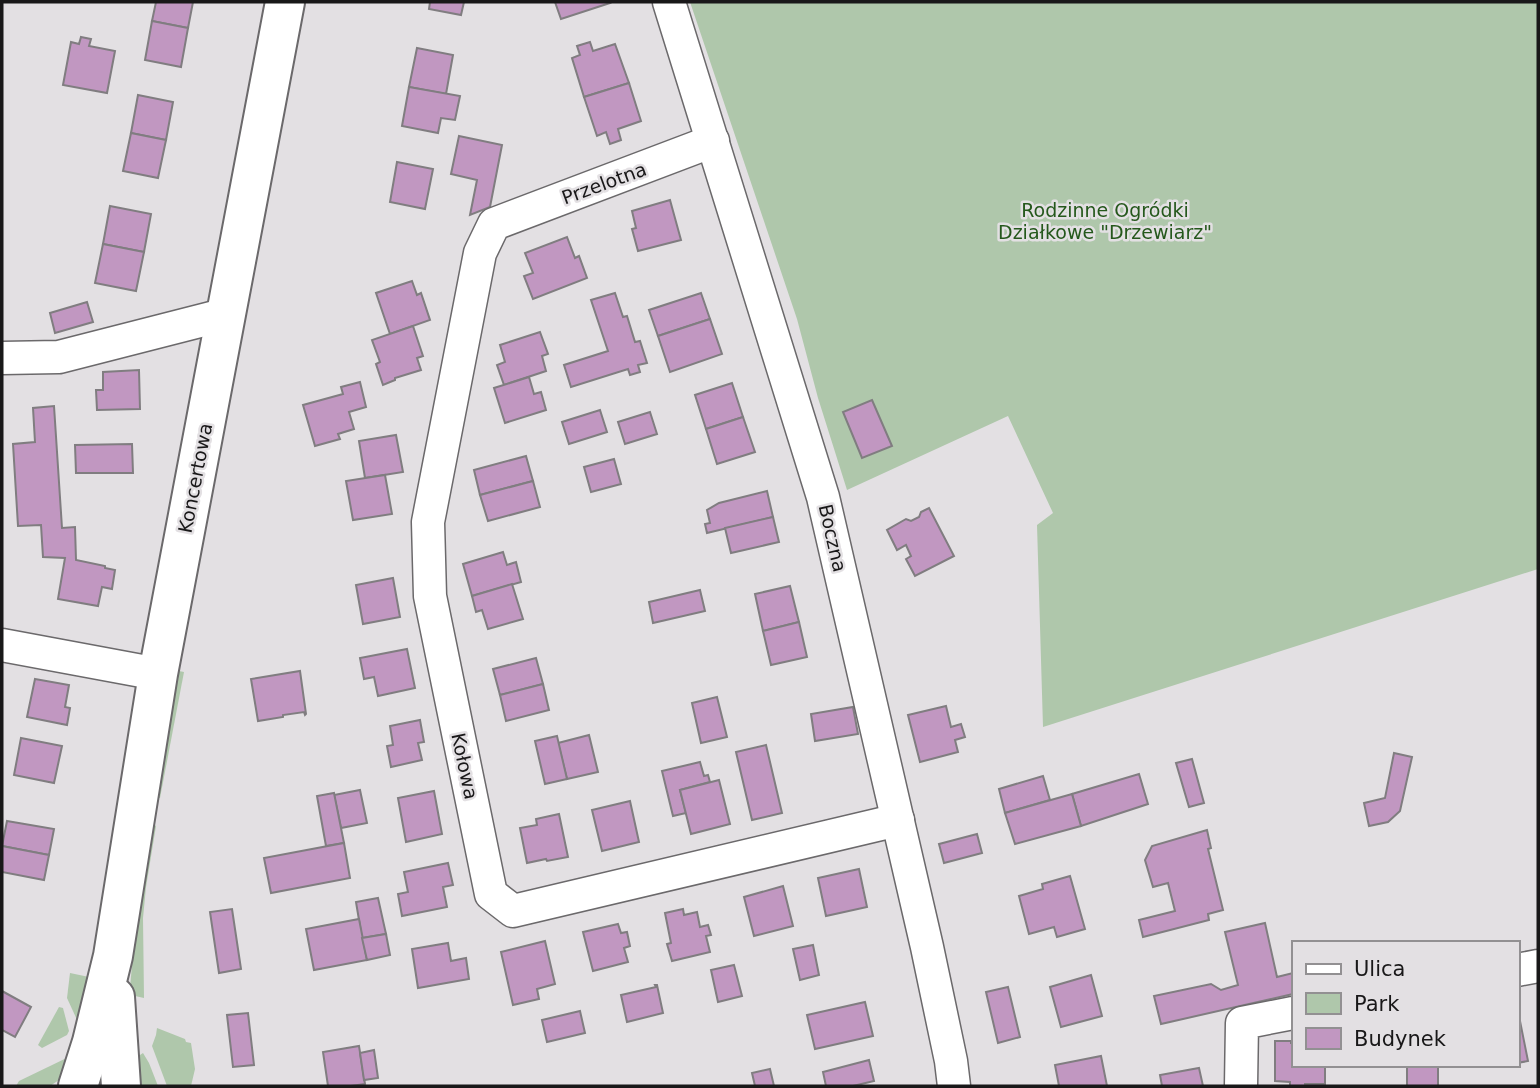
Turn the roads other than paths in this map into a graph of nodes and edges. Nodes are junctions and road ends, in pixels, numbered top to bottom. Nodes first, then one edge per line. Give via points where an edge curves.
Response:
1 (285, 2) edge
2 (669, 2) edge
3 (713, 141) junction
4 (494, 223) joint
5 (227, 314) junction
6 (2, 358) edge
7 (2, 645) edge
8 (158, 674) junction
9 (898, 820) junction
10 (113, 956) junction
11 (1538, 966) edge
12 (1519, 970) edge
13 (1292, 1013) edge
14 (78, 1086) edge
15 (121, 1086) edge
16 (954, 1086) edge
17 (1241, 1086) edge

1 - 5 street, Koncertowa
2 - 3 street, Boczna
3 - 4 street, Przelotna
3 - 9 street, Boczna via 823,497
4 - 9 street, Kołowa via 480,253 428,523 430,596 491,894 513,911
5 - 6 street via 59,357
5 - 8 street, Koncertowa
7 - 8 street
8 - 10 street, Koncertowa
9 - 16 street, Boczna
10 - 14 street, Koncertowa
10 - 15 street, Koncertowa
11 - 12 street
13 - 17 street via 1242,1023

